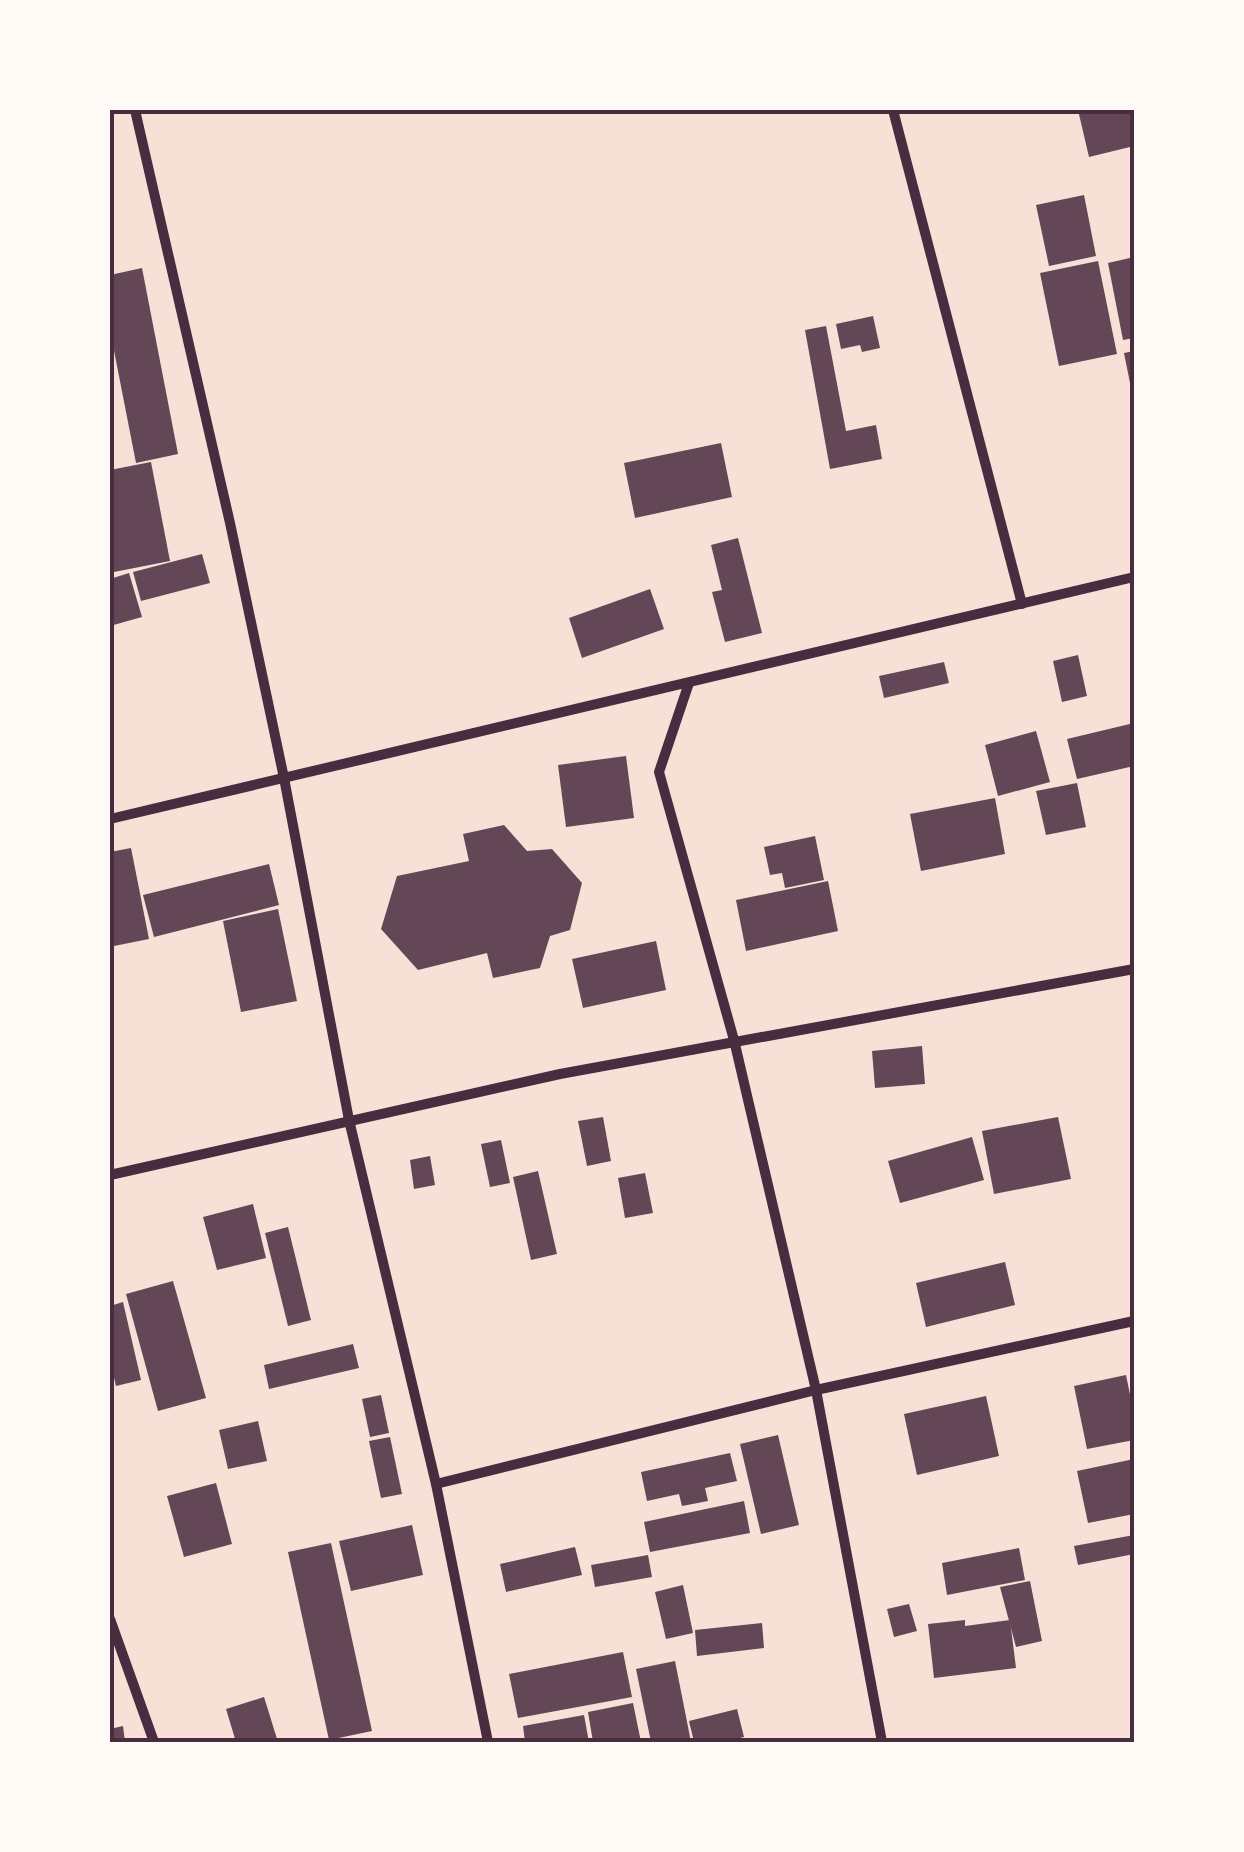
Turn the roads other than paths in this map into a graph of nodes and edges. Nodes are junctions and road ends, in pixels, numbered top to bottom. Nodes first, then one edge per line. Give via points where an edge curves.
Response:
1 (136, 110) edge
2 (892, 110) edge
3 (1134, 577) edge
4 (1022, 604) junction
5 (688, 683) junction
6 (284, 778) junction
7 (110, 819) edge
8 (1134, 969) edge
9 (734, 1040) junction
10 (349, 1120) junction
11 (110, 1175) edge
12 (1134, 1322) edge
13 (816, 1390) junction
14 (436, 1484) junction
15 (110, 1619) edge
16 (154, 1742) edge
17 (488, 1742) edge
18 (882, 1742) edge

1 - 6 street
2 - 4 street
3 - 4 street
4 - 5 street
5 - 6 street
5 - 9 street via 659,772
6 - 7 street
6 - 10 street
8 - 9 street
9 - 10 street
9 - 13 street
10 - 11 street
10 - 14 street
12 - 13 street
13 - 14 street
13 - 18 street
14 - 17 street
15 - 16 street

